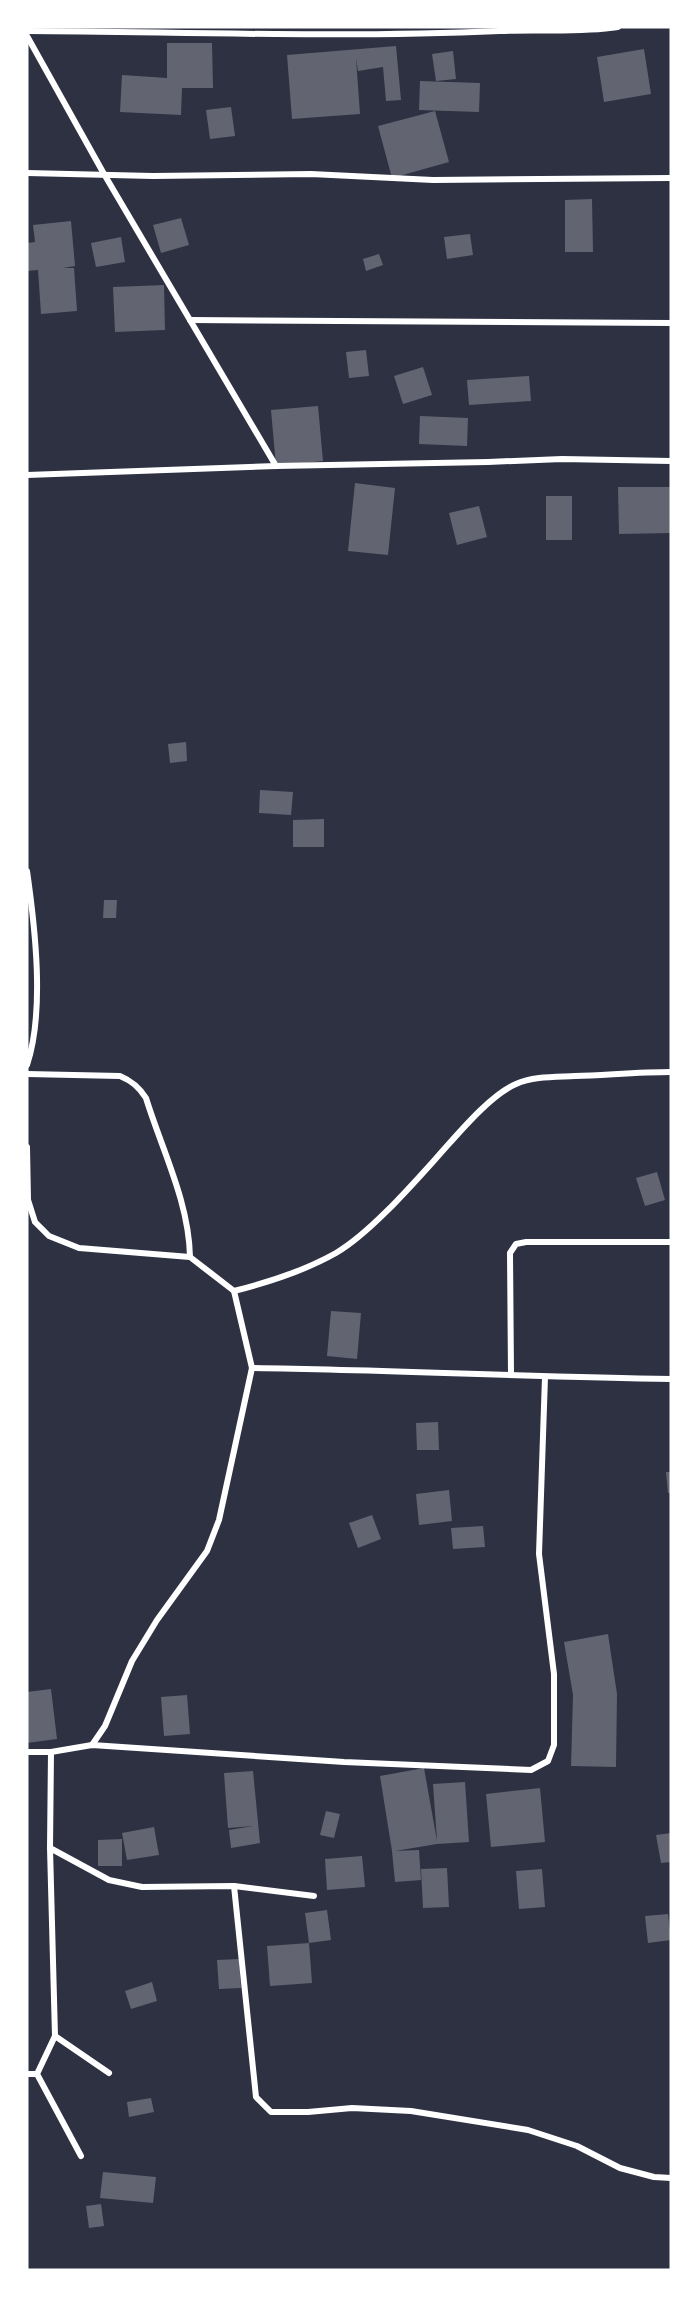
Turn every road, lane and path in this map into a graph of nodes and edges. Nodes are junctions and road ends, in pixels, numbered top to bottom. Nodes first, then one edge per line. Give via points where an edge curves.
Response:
1 (618, 27) edge
2 (27, 31) edge
3 (27, 36) edge
4 (27, 173) edge
5 (104, 174) junction
6 (671, 178) edge
7 (190, 320) junction
8 (671, 323) edge
9 (671, 461) edge
10 (276, 465) junction
11 (27, 475) edge
12 (27, 871) edge
13 (30, 936) edge
14 (27, 1065) edge
15 (671, 1072) edge
16 (27, 1074) edge
17 (27, 1147) edge
18 (671, 1242) edge
19 (190, 1257) junction
20 (234, 1291) junction
21 (252, 1368) junction
22 (511, 1374) junction
23 (545, 1377) junction
24 (671, 1379) edge
25 (92, 1745) junction
26 (27, 1752) edge
27 (51, 1752) junction
28 (50, 1848) junction
29 (234, 1886) junction
30 (314, 1896) dead end
31 (55, 2036) junction
32 (109, 2073) dead end
33 (27, 2074) edge
34 (37, 2074) junction
35 (81, 2156) dead end
36 (671, 2178) edge

1 - 2 street via 352,35
3 - 5 street
4 - 5 street
5 - 6 street via 311,174 433,180
5 - 7 street
7 - 8 street
7 - 10 street
9 - 10 street via 562,459
10 - 11 street
12 - 13 street
13 - 14 street via 38,1008
15 - 20 street via 558,1077 516,1084 462,1129 408,1190 338,1252 293,1274
16 - 19 street via 120,1076 140,1088 181,1199 190,1233
17 - 19 street via 28,1200 34,1222 49,1236 79,1248
18 - 22 street via 516,1244 510,1253
19 - 20 street
20 - 21 street
21 - 22 street
21 - 25 street via 219,1520 207,1551 132,1661 105,1726
22 - 23 street
23 - 24 street
23 - 25 street via 540,1554 554,1674 554,1745 548,1761 531,1770
25 - 27 street
26 - 27 street
27 - 28 street
28 - 29 street via 109,1880 142,1887
28 - 31 street
29 - 30 street
29 - 36 street via 256,2097 271,2112 352,2108 411,2111 528,2130 577,2146 620,2168
31 - 32 street
31 - 34 street
33 - 34 street
34 - 35 street

